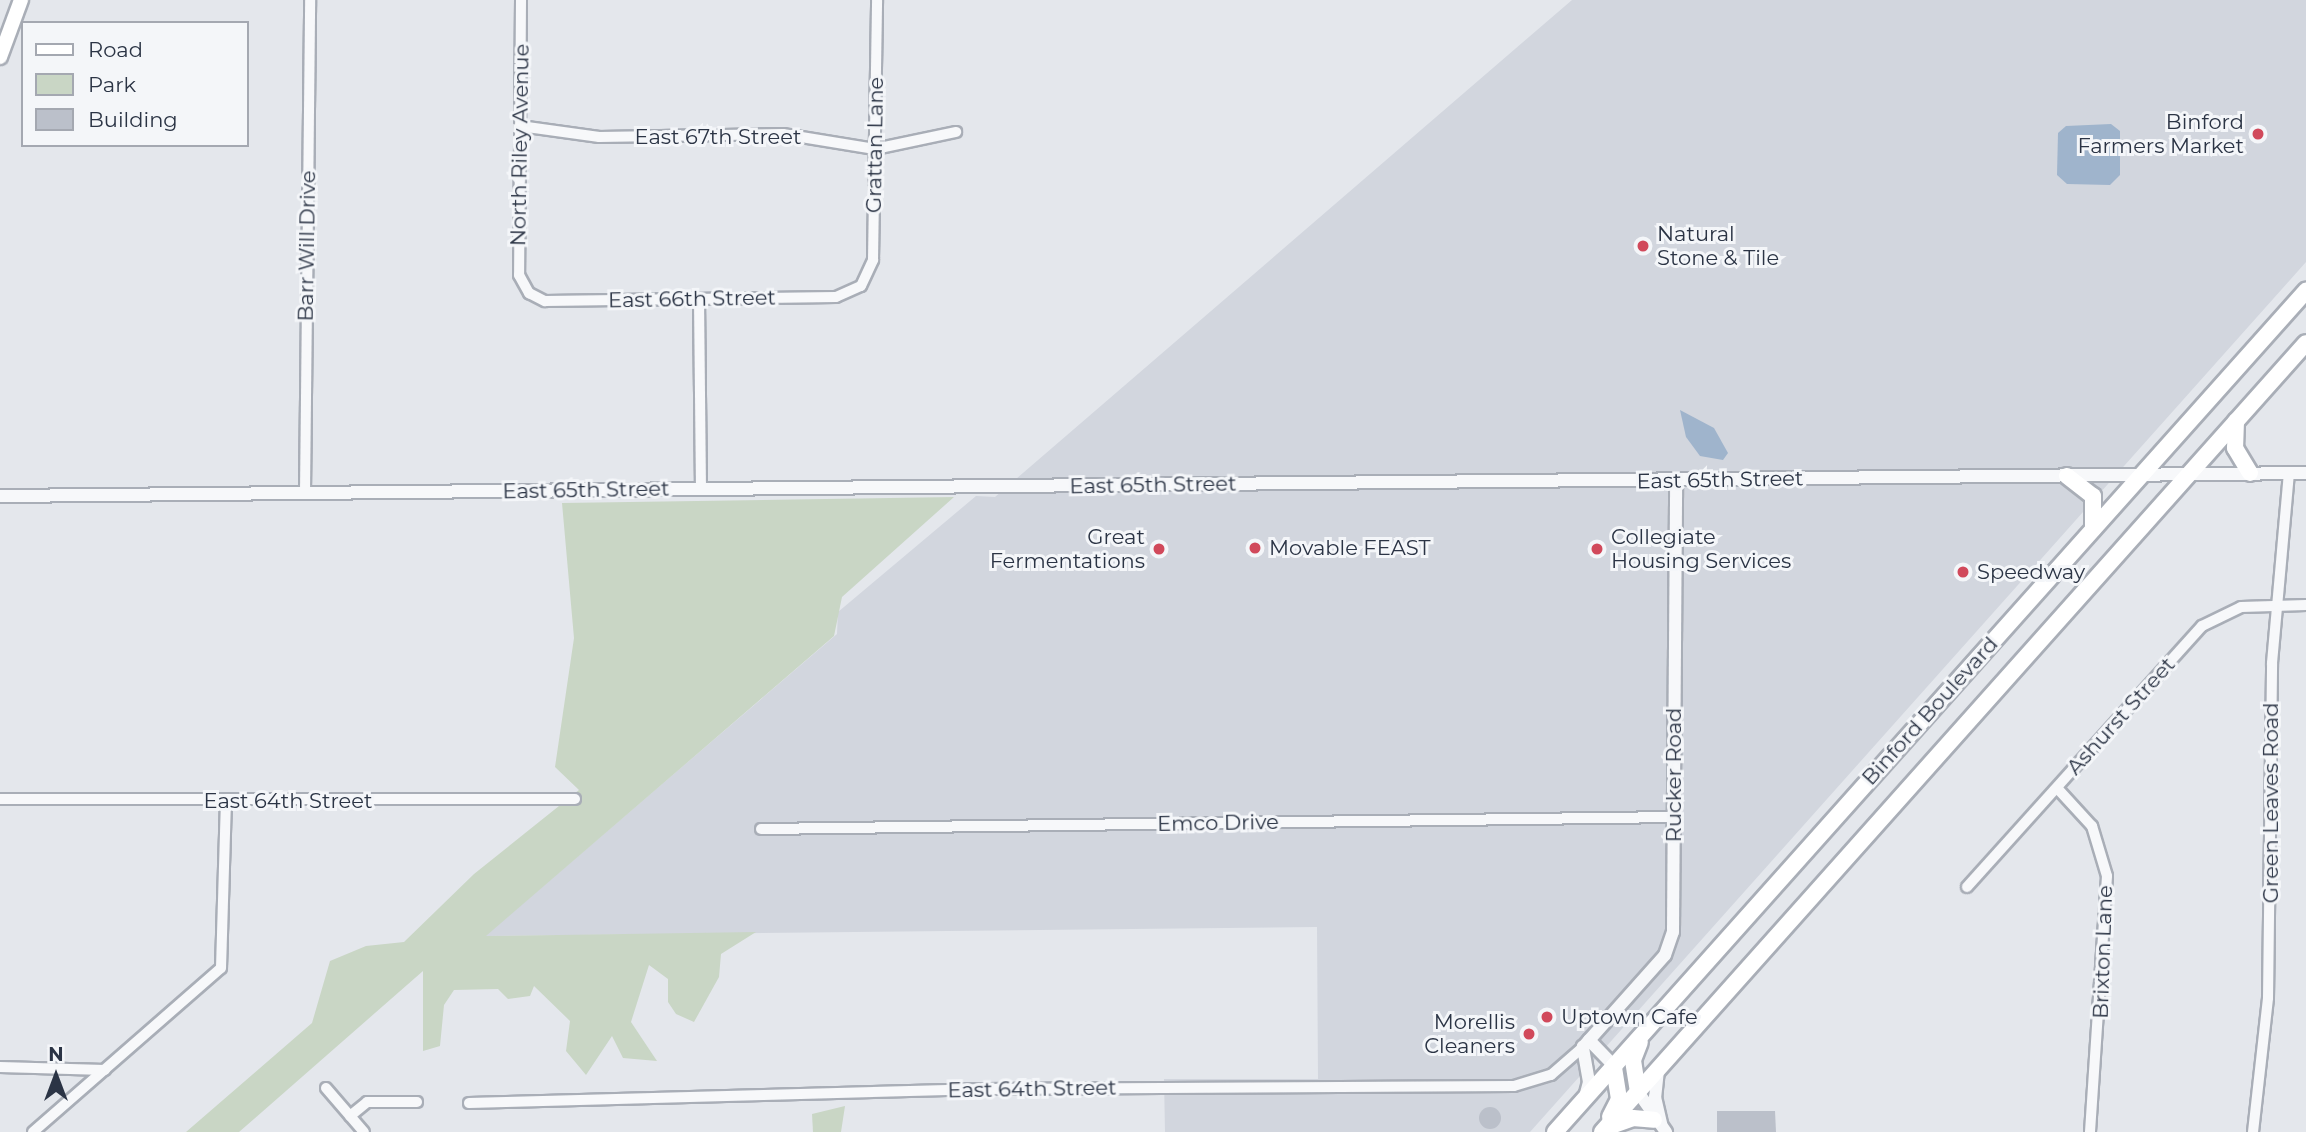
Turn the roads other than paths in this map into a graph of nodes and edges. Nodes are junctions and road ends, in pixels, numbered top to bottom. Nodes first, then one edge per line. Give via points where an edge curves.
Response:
1 (21, 0) edge
2 (310, 0) edge
3 (521, 0) edge
4 (877, 0) edge
5 (0, 57) edge
6 (520, 126) junction
7 (956, 132) dead end
8 (875, 149) junction
9 (861, 286) joint
10 (525, 289) joint
11 (2306, 291) edge
12 (699, 299) junction
13 (2306, 343) edge
14 (2236, 421) junction
15 (2250, 473) junction
16 (2289, 473) junction
17 (2306, 473) edge
18 (2189, 474) junction
19 (2067, 476) junction
20 (2141, 476) junction
21 (1676, 480) junction
22 (701, 489) junction
23 (305, 493) junction
24 (0, 495) edge
25 (2093, 529) junction
26 (2276, 605) junction
27 (2306, 605) edge
28 (2057, 788) junction
29 (0, 799) edge
30 (575, 799) dead end
31 (226, 800) junction
32 (1674, 817) junction
33 (761, 829) dead end
34 (1967, 887) dead end
35 (1644, 1034) junction
36 (1586, 1044) junction
37 (1614, 1066) junction
38 (0, 1067) edge
39 (1658, 1069) junction
40 (105, 1070) junction
41 (326, 1088) dead end
42 (1637, 1092) junction
43 (1583, 1101) junction
44 (417, 1102) dead end
45 (469, 1103) dead end
46 (350, 1116) junction
47 (1661, 1126) edge
48 (1603, 1130) edge
49 (33, 1132) edge
50 (364, 1132) edge
51 (1555, 1132) edge
52 (2090, 1132) edge
53 (2253, 1132) edge

1 - 5 main road
2 - 23 street, Barr Will Drive
3 - 6 street, North Riley Avenue
4 - 8 street, Grattan Lane
6 - 8 street, East 67th Street via 599,137 783,134
6 - 10 street, North Riley Avenue via 519,268
7 - 8 street, East 67th Street
8 - 9 street, Grattan Lane via 873,260
9 - 12 street, East 66th Street via 836,297
10 - 12 street, East 66th Street via 545,301
11 - 20 main road, Binford Boulevard
12 - 22 street
13 - 14 main road, Binford Boulevard
14 - 15 main road via 2235,448
14 - 18 main road, Binford Boulevard
15 - 16 street, East 65th Street
15 - 18 street, East 65th Street
16 - 17 street, East 65th Street
16 - 26 street, Green Leaves Road
18 - 20 street, East 65th Street
18 - 39 main road, Binford Boulevard
19 - 20 street, East 65th Street
19 - 21 street, East 65th Street
19 - 25 main road via 2092,496
20 - 25 main road, Binford Boulevard
21 - 22 street, East 65th Street
21 - 32 street, Rucker Road
22 - 23 street, East 65th Street
23 - 24 street, East 65th Street
25 - 35 main road, Binford Boulevard
26 - 27 street, Ashurst Street
26 - 28 street, Ashurst Street via 2231,609 2202,626
26 - 53 street, Green Leaves Road via 2269,983
28 - 34 street, Ashurst Street
28 - 52 street, Brixton Lane via 2092,826 2107,876
29 - 31 street, East 64th Street
30 - 31 street, East 64th Street
31 - 40 street via 222,966
32 - 33 street, Emco Drive
32 - 36 street, Rucker Road via 1670,946
35 - 37 main road, Binford Boulevard
35 - 42 main road via 1633,1059
36 - 37 street
36 - 43 street via 1589,1082
36 - 45 street, East 64th Street via 1551,1074 1514,1086 1011,1089
37 - 43 main road, Binford Boulevard
37 - 48 main road via 1619,1099
38 - 40 street
39 - 42 main road, Binford Boulevard
39 - 47 street via 1655,1097
40 - 49 street
41 - 46 street
42 - 47 street
42 - 48 main road, Binford Boulevard
43 - 51 main road, Binford Boulevard
44 - 46 street via 367,1102
46 - 50 street
47 - 48 main road via 1633,1118

